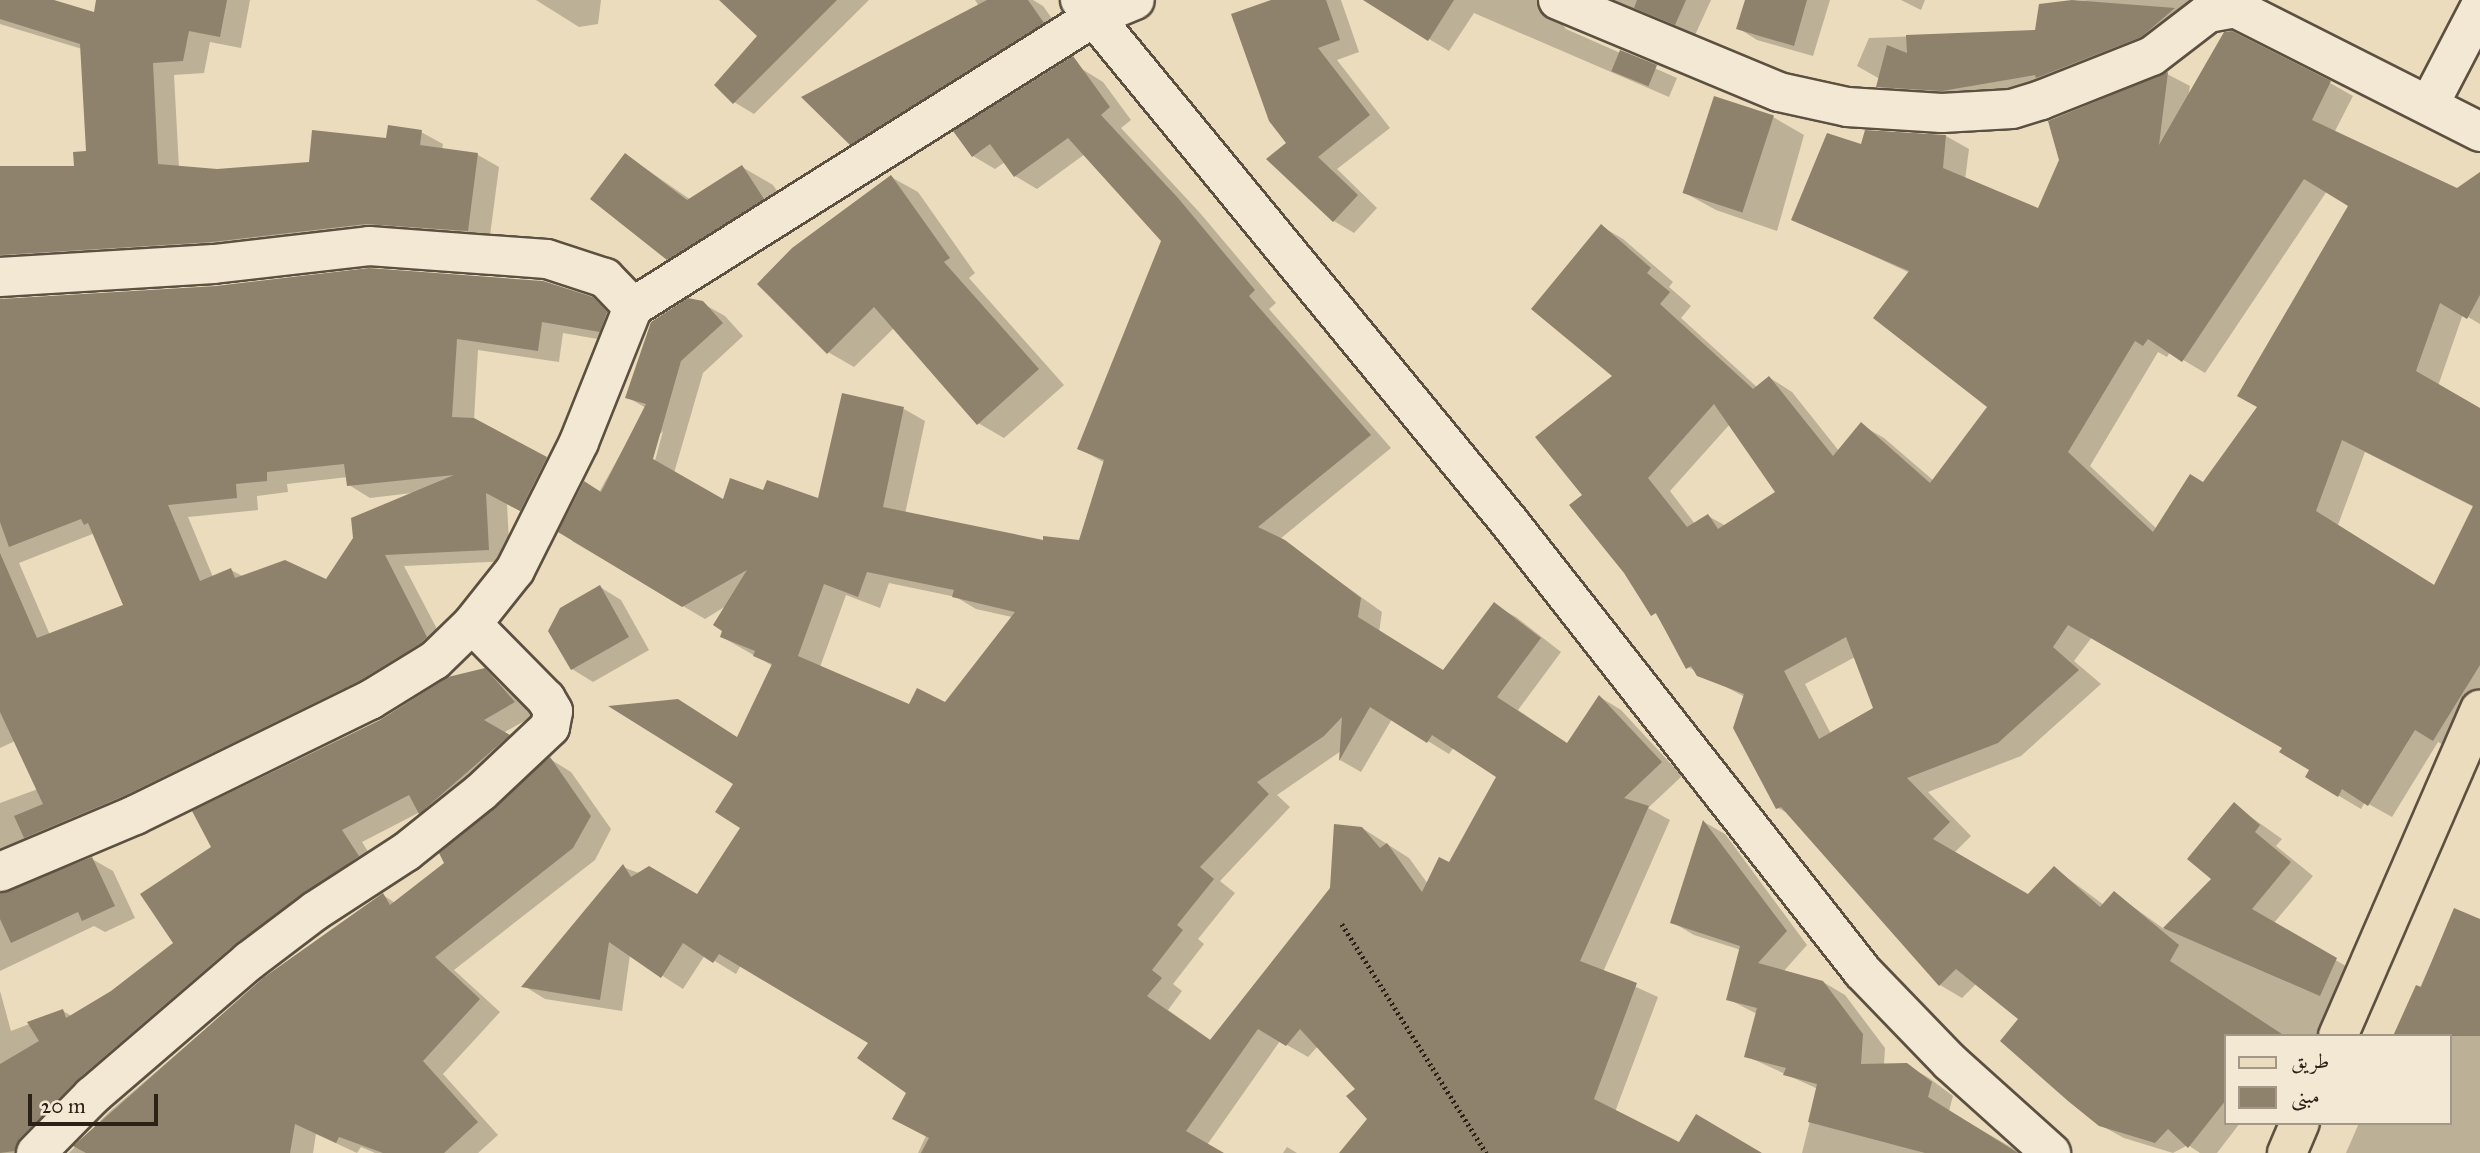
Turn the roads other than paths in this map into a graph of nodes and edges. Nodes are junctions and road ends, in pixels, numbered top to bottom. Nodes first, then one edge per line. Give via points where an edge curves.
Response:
1 (1135, 0) edge
2 (1558, 0) edge
3 (1087, 8) edge
4 (2480, 8) edge
5 (2430, 105) junction
6 (2480, 132) edge
7 (0, 277) edge
8 (633, 307) junction
9 (472, 624) junction
10 (2480, 710) edge
11 (0, 872) edge
12 (2339, 1034) edge
13 (2299, 1125) edge
14 (36, 1153) edge
15 (2051, 1153) edge
16 (2287, 1153) edge

1 - 3 street
2 - 5 street via 1779,92 1847,107 1942,113 2012,109 2041,100 2152,57 2213,10 2235,8
3 - 8 street
3 - 15 street via 1510,523 1863,972 1950,1062
4 - 5 street
5 - 6 street
7 - 8 street via 214,264 369,246 547,259 605,278
8 - 9 street via 552,501 515,570
9 - 11 street via 435,660 370,700 135,815
9 - 14 street via 546,699 553,711 550,727 481,792 405,852 249,961 92,1096
10 - 12 main road
13 - 16 main road

